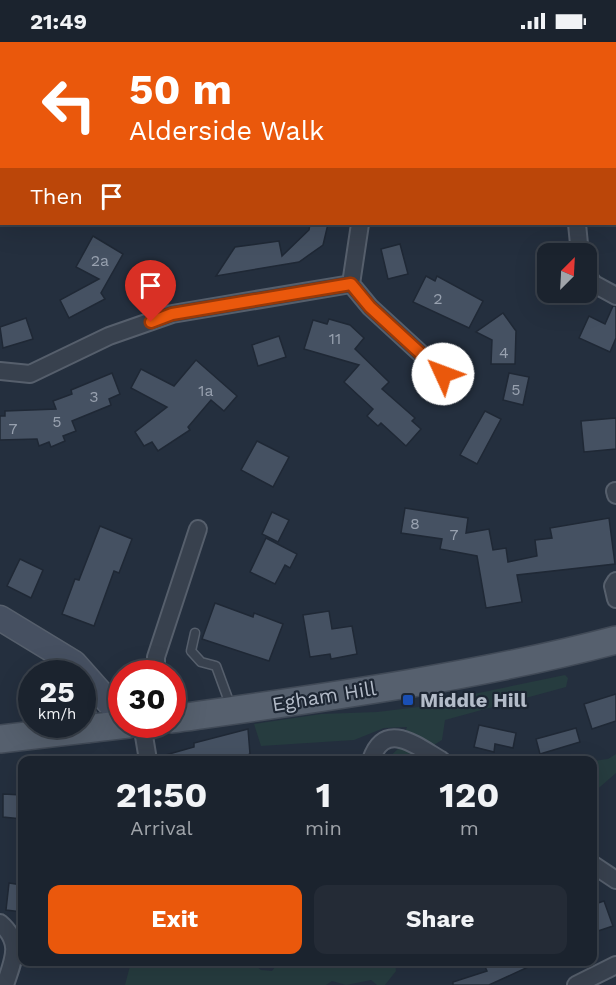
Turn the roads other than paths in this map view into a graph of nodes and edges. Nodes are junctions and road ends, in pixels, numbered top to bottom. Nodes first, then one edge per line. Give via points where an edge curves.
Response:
1 (360, 225) edge
2 (577, 225) edge
3 (579, 243) edge
4 (351, 284) junction
5 (597, 286) edge
6 (616, 296) edge
7 (0, 371) edge
8 (443, 374) dead end
9 (615, 491) edge
10 (616, 495) edge
11 (198, 529) dead end
12 (616, 581) edge
13 (616, 599) edge
14 (0, 618) edge
15 (195, 633) dead end
16 (616, 640) edge
17 (46, 648) junction
18 (57, 660) edge
19 (156, 660) edge
20 (108, 701) edge
21 (232, 710) junction
22 (186, 716) edge
23 (18, 735) edge
24 (144, 738) edge
25 (0, 739) edge
26 (147, 756) edge
27 (372, 756) edge
28 (433, 756) edge
29 (597, 867) edge
30 (616, 880) edge
31 (0, 923) edge
32 (18, 939) edge
33 (616, 965) edge
34 (5, 985) edge
35 (576, 985) edge

1 - 4 street
2 - 3 street
4 - 7 street via 172,314 109,336 30,374
4 - 8 street via 370,307
5 - 6 street
9 - 10 street
11 - 19 street
12 - 13 street
14 - 17 street
15 - 21 lane via 192,651 201,662 216,666
16 - 21 main road, Egham Hill via 407,683
17 - 18 street
17 - 20 street via 58,651 74,663
21 - 22 main road, Egham Hill
23 - 25 main road
24 - 26 street
27 - 28 street via 375,749 399,738
29 - 30 street
31 - 32 street
32 - 34 street
33 - 35 street

